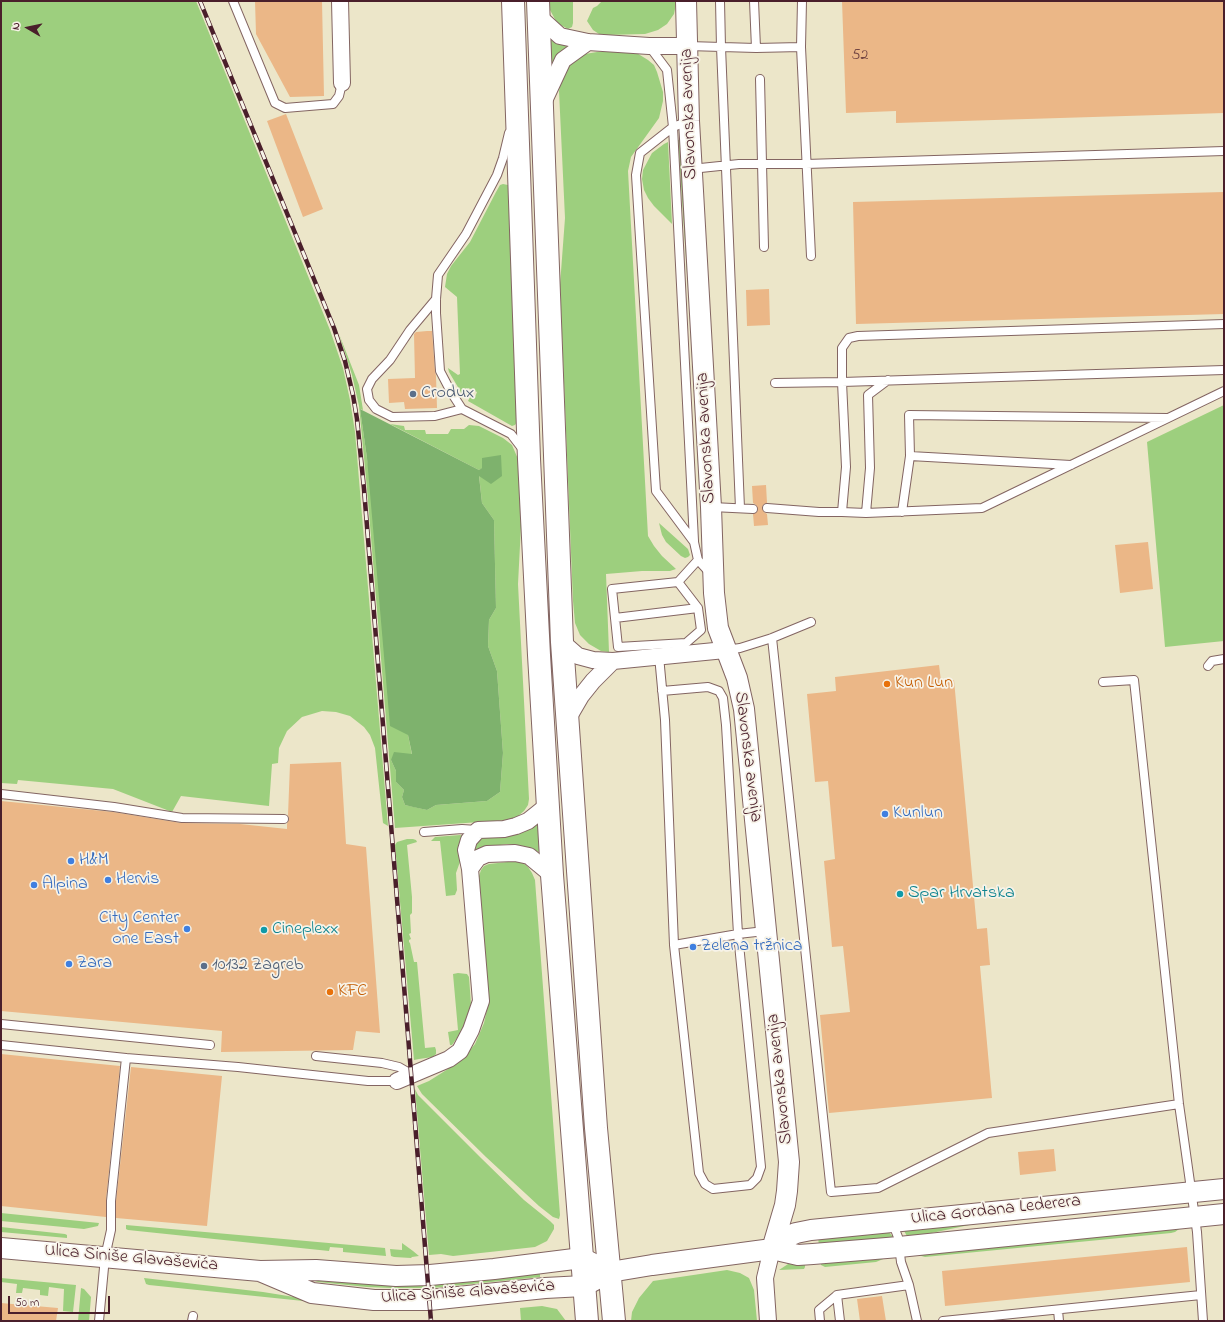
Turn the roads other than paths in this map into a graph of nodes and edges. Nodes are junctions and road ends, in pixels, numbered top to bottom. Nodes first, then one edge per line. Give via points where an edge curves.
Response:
1 (233, 1) edge
2 (340, 1) edge
3 (512, 1) edge
4 (686, 1) edge
5 (720, 1) edge
6 (754, 1) edge
7 (802, 1) edge
8 (538, 9) edge
9 (588, 42) junction
10 (650, 46) junction
11 (687, 46) junction
12 (721, 47) junction
13 (801, 47) junction
14 (756, 48) junction
15 (760, 79) dead end
16 (342, 83) joint
17 (542, 105) junction
18 (516, 112) junction
19 (681, 124) junction
20 (1224, 151) edge
21 (762, 164) junction
22 (806, 164) junction
23 (726, 165) junction
24 (692, 169) junction
25 (764, 247) dead end
26 (811, 256) dead end
27 (436, 299) junction
28 (1224, 324) edge
29 (1224, 370) edge
30 (888, 380) junction
31 (842, 382) junction
32 (775, 383) dead end
33 (1224, 391) edge
34 (462, 409) junction
35 (1169, 418) junction
36 (910, 456) junction
37 (529, 459) junction
38 (1071, 465) junction
39 (711, 507) junction
40 (740, 508) junction
41 (767, 508) dead end
42 (753, 509) dead end
43 (842, 512) junction
44 (902, 512) junction
45 (866, 513) junction
46 (694, 542) junction
47 (698, 560) junction
48 (714, 577) junction
49 (678, 582) junction
50 (698, 608) junction
51 (615, 618) junction
52 (811, 622) dead end
53 (772, 638) junction
54 (562, 642) junction
55 (725, 650) junction
56 (659, 656) junction
57 (1224, 659) edge
58 (613, 661) junction
59 (1208, 666) dead end
60 (1103, 682) dead end
61 (662, 691) junction
62 (567, 720) junction
63 (1, 794) edge
64 (548, 805) junction
65 (284, 819) dead end
66 (478, 830) junction
67 (424, 832) dead end
68 (470, 868) junction
69 (552, 875) junction
70 (766, 931) junction
71 (738, 934) junction
72 (674, 945) junction
73 (1, 1024) edge
74 (1, 1045) edge
75 (210, 1045) dead end
76 (316, 1056) dead end
77 (126, 1058) junction
78 (404, 1078) junction
79 (1179, 1104) junction
80 (1224, 1189) edge
81 (1191, 1192) junction
82 (785, 1205) junction
83 (1224, 1214) edge
84 (1194, 1217) junction
85 (891, 1221) junction
86 (811, 1230) junction
87 (899, 1247) junction
88 (1, 1248) edge
89 (772, 1249) junction
90 (105, 1257) junction
91 (582, 1258) junction
92 (260, 1271) junction
93 (610, 1272) junction
94 (909, 1285) junction
95 (584, 1286) junction
96 (837, 1295) junction
97 (1200, 1295) junction
98 (1058, 1310) junction
99 (99, 1321) edge
100 (587, 1321) edge
101 (614, 1321) edge
102 (768, 1321) edge
103 (820, 1321) edge
104 (840, 1321) edge
105 (917, 1321) edge
106 (943, 1321) edge
107 (1059, 1321) edge
108 (1203, 1321) edge

1 - 16 lane via 275,103 285,108 333,104 339,96
2 - 16 street
3 - 18 main road
4 - 11 street, Slavonska avenija
5 - 12 lane
6 - 14 lane
7 - 13 lane
8 - 9 street via 560,36
8 - 17 main road
9 - 10 street
9 - 17 street via 563,60
10 - 11 street
10 - 19 lane via 667,70
11 - 12 lane
11 - 19 street, Slavonska avenija
12 - 14 lane
12 - 23 lane
13 - 14 lane
13 - 22 lane
15 - 21 lane
17 - 54 main road
18 - 27 lane via 497,175 466,234 438,275
18 - 37 main road
19 - 24 street, Slavonska avenija
19 - 46 lane
19 - 46 lane via 640,153 636,175 656,490
20 - 22 lane
21 - 22 lane
21 - 23 lane
21 - 25 lane
22 - 26 lane
23 - 24 lane
23 - 40 lane
24 - 39 street, Slavonska avenija
27 - 34 lane via 440,371
27 - 34 lane via 410,330 390,360 372,379 367,390 369,400 376,409 392,417 435,416
28 - 31 lane via 858,336 849,338 842,348
29 - 30 lane
30 - 31 lane
30 - 45 lane via 868,395 870,468
31 - 32 lane
31 - 43 lane via 846,467
33 - 35 lane
34 - 37 lane via 511,434
35 - 36 lane via 910,415
35 - 38 lane
36 - 38 lane
36 - 44 lane
37 - 64 main road
38 - 44 lane via 982,508
39 - 40 lane
39 - 48 street, Slavonska avenija
40 - 42 lane
41 - 43 lane
43 - 45 lane
44 - 45 lane
46 - 47 lane
47 - 48 lane
47 - 49 lane
48 - 55 street, Slavonska avenija via 718,628
49 - 50 lane
49 - 51 lane via 612,589
50 - 51 lane
50 - 51 lane via 701,630 686,643 618,647
52 - 53 lane
53 - 55 lane
53 - 79 lane via 831,1192 878,1188 988,1133
54 - 58 street via 578,656
54 - 62 main road
55 - 56 street
55 - 70 street, Slavonska avenija via 737,678 744,710
56 - 58 street
56 - 61 lane
57 - 59 lane via 1212,661
58 - 62 street via 581,696
60 - 79 lane via 1134,680
61 - 71 lane via 708,687 718,691 723,698
61 - 72 lane
62 - 93 main road via 595,1120
63 - 65 lane via 182,818
64 - 66 street via 528,822 504,828
64 - 69 main road
66 - 67 lane via 462,828
66 - 68 street via 469,840 466,850
68 - 69 street via 478,858 487,854 515,853 529,856
68 - 78 street via 481,1002 460,1051 449,1059
69 - 91 main road
70 - 71 lane
70 - 82 street, Slavonska avenija via 789,1162
71 - 72 lane
71 - 72 lane via 761,1167 757,1178 750,1185 713,1189 705,1184 699,1173
73 - 75 lane
74 - 77 lane
76 - 78 lane via 399,1067
77 - 78 lane via 368,1081
77 - 90 lane via 111,1201 111,1230
79 - 81 lane
80 - 81 street, Ulica Gordana Lederera
81 - 84 lane
81 - 85 street, Ulica Gordana Lederera
82 - 86 street via 797,1224
82 - 89 street, Slavonska avenija
83 - 84 street, Ulica Gordana Lederera
84 - 87 street, Ulica Gordana Lederera
84 - 97 lane
85 - 86 street, Ulica Gordana Lederera
85 - 87 lane
86 - 89 street, Ulica Gordana Lederera via 787,1237
87 - 89 street, Ulica Gordana Lederera via 798,1255
87 - 94 lane
88 - 90 street, Ulica Siniše Glavaševića
89 - 93 street, Ulica Gordana Lederera
89 - 102 street, Slavonska avenija via 765,1278
90 - 92 street, Ulica Siniše Glavaševića
90 - 99 lane
91 - 92 street, Ulica Siniše Glavaševića via 427,1276 316,1270
91 - 93 street
91 - 95 main road
92 - 95 street, Ulica Siniše Glavaševića via 312,1292 374,1300 429,1300
93 - 95 street, Ulica Gordana Lederera
93 - 101 main road
94 - 96 lane
94 - 105 lane
95 - 100 main road
96 - 103 lane via 819,1310
96 - 104 lane
97 - 98 lane
97 - 108 lane
98 - 106 lane
98 - 107 lane

